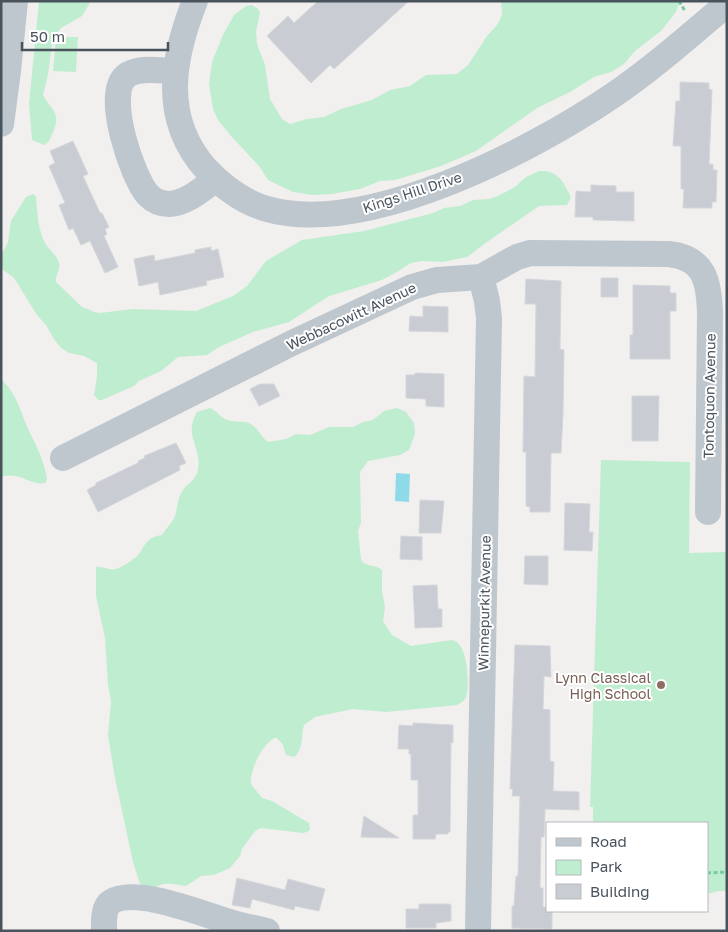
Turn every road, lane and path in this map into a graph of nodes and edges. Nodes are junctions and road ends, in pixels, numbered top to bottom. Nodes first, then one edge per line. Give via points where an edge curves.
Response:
1 (15, 1) edge
2 (195, 1) edge
3 (727, 4) edge
4 (175, 71) junction
5 (1, 124) edge
6 (216, 179) junction
7 (481, 277) junction
8 (706, 280) joint
9 (63, 458) dead end
10 (708, 512) dead end
11 (727, 872) edge
12 (708, 873) edge
13 (104, 931) edge
14 (267, 931) edge
15 (478, 931) edge

1 - 5 street
2 - 4 street, Kings Hill Drive via 179,47
3 - 6 street, Kings Hill Drive via 637,78 586,113 512,154 428,190 364,209 301,214 256,205
4 - 6 street, Kings Hill Drive via 177,107 185,136 197,157
4 - 6 street via 132,72 121,82 118,106 131,162 150,196 164,204 184,200
7 - 8 street, Webbacowitt Avenue via 530,253 669,254 682,256 695,264
7 - 9 street, Webbacowitt Avenue via 437,280 412,286
7 - 15 street, Winnepurkit Avenue via 489,318
8 - 10 street, Tontoquon Avenue via 710,313
11 - 12 path
13 - 14 street via 106,909 112,902 128,898 178,904

